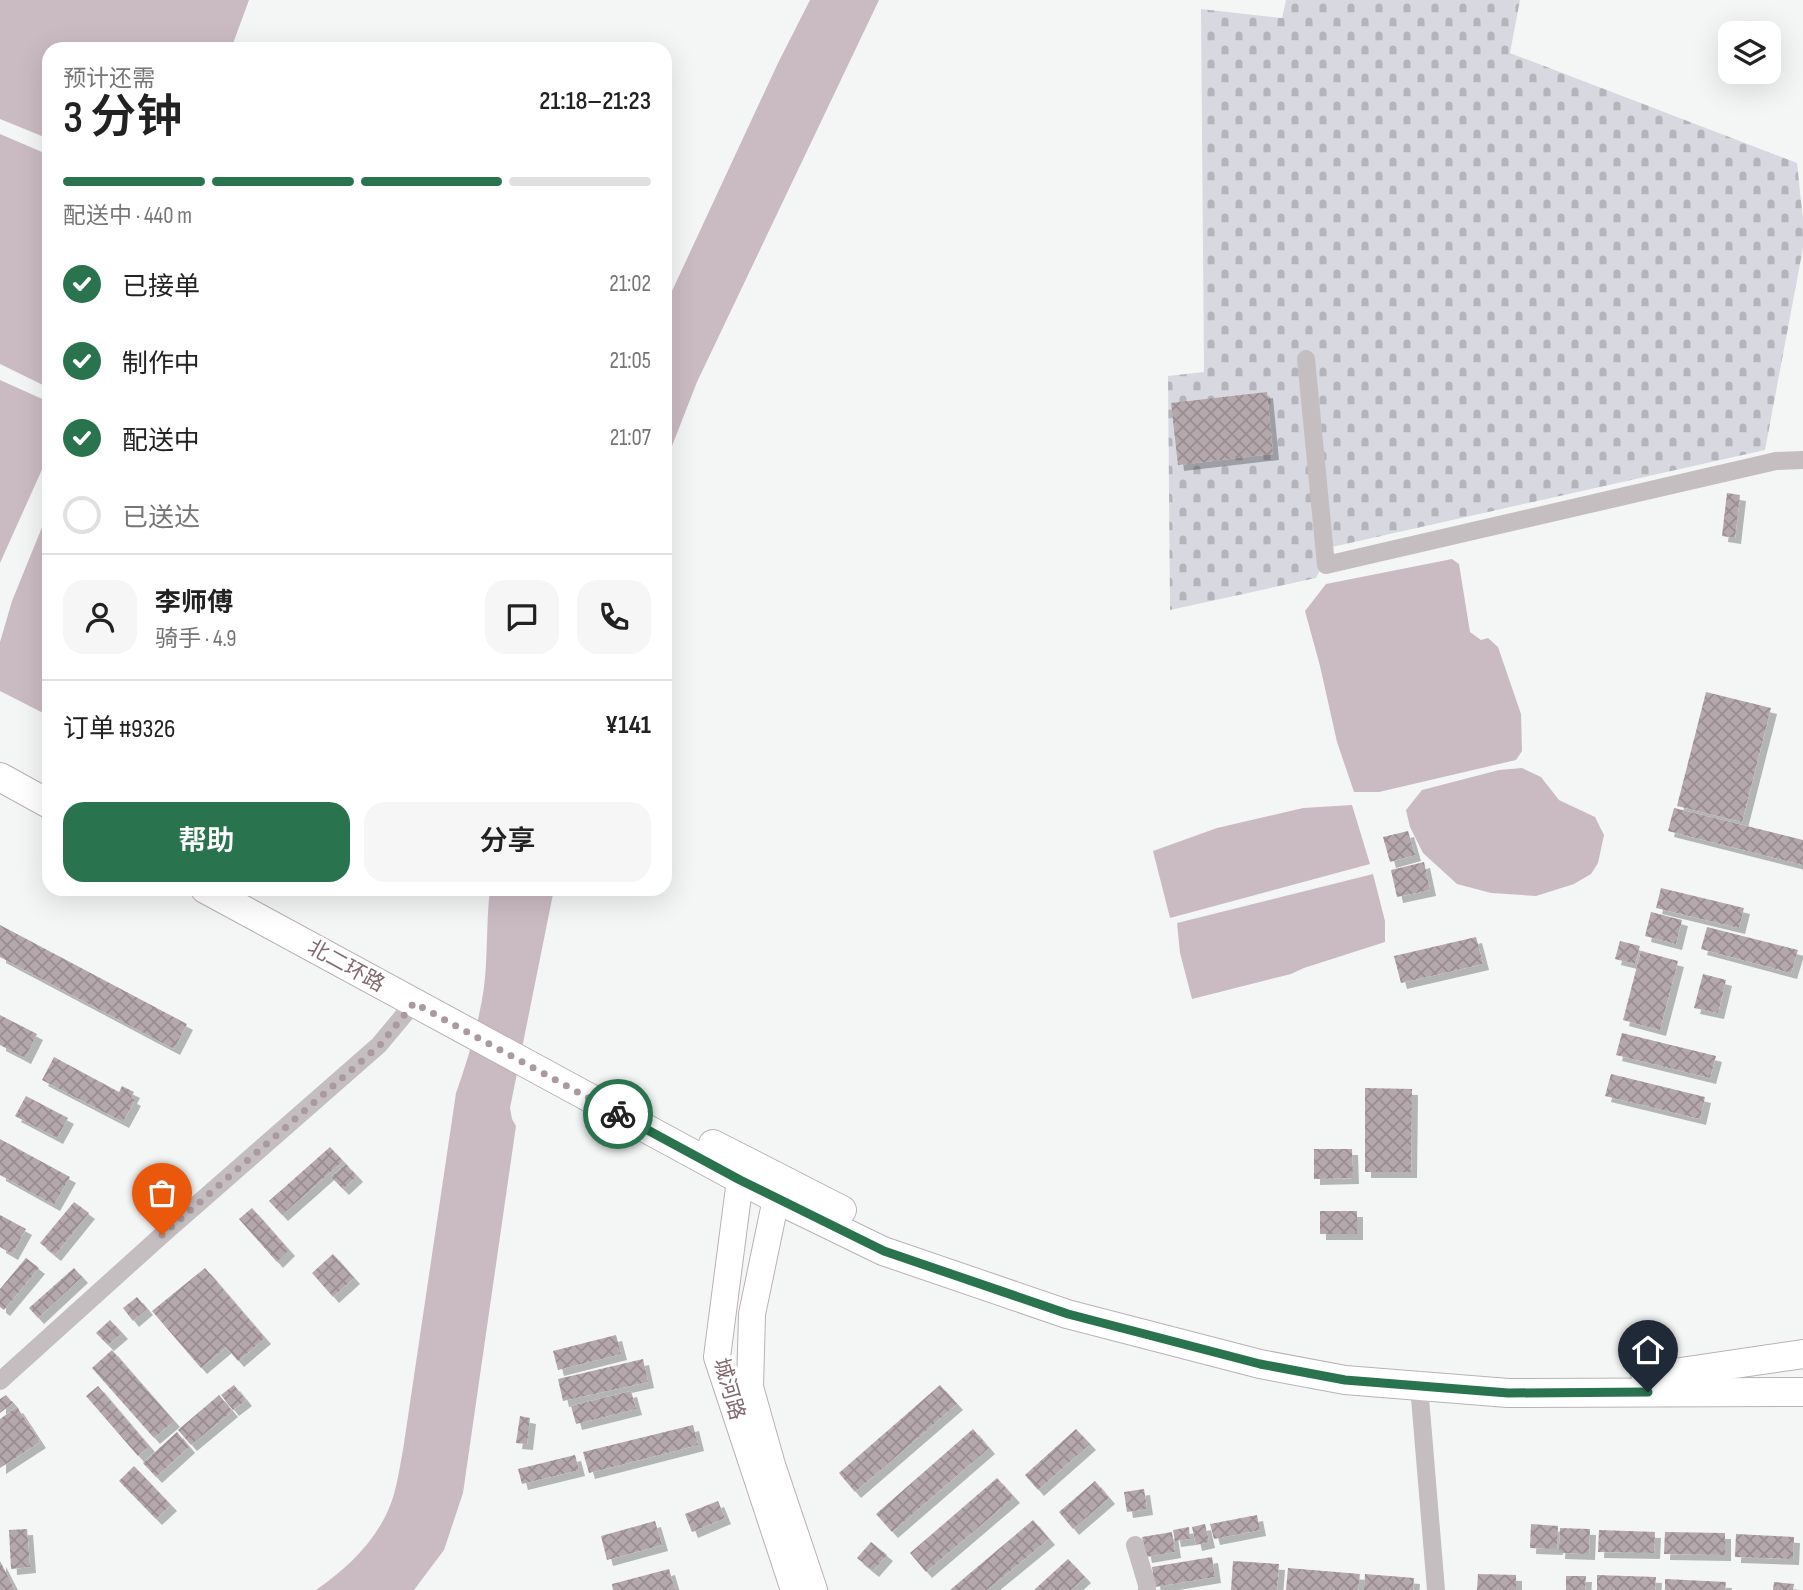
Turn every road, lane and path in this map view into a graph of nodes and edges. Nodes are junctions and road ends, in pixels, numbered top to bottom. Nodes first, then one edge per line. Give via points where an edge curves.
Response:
1 (1306, 359) dead end
2 (1803, 460) edge
3 (0, 757) edge
4 (0, 777) edge
5 (42, 779) edge
6 (42, 800) edge
7 (218, 896) edge
8 (255, 896) edge
9 (414, 1003) junction
10 (444, 1009) junction
11 (540, 1061) junction
12 (740, 1180) junction
13 (776, 1199) junction
14 (1803, 1354) edge
15 (0, 1381) edge
16 (1419, 1386) junction
17 (1803, 1392) edge
18 (1135, 1545) dead end
19 (794, 1590) edge
20 (814, 1590) edge
21 (1147, 1590) edge
22 (1436, 1590) edge

1 - 2 street via 1326,565 1776,461
3 - 5 main road
4 - 6 main road
7 - 9 main road, 北二环路
8 - 10 main road, 北二环路
9 - 10 main road, 北二环路
9 - 15 street via 380,1045
10 - 11 main road, 北二环路
11 - 12 main road, 北二环路
11 - 14 main road, 北二环路 via 890,1234 1070,1295 1264,1349 1347,1362 1510,1375 1674,1373
12 - 13 main road, 北二环路
12 - 19 main road, 城河路 via 717,1357
13 - 16 main road, 北二环路 via 884,1251 1068,1314 1260,1364 1345,1380
13 - 20 main road, 城河路 via 752,1314 750,1387
16 - 17 main road, 北二环路 via 1508,1393
16 - 22 street
18 - 21 street

